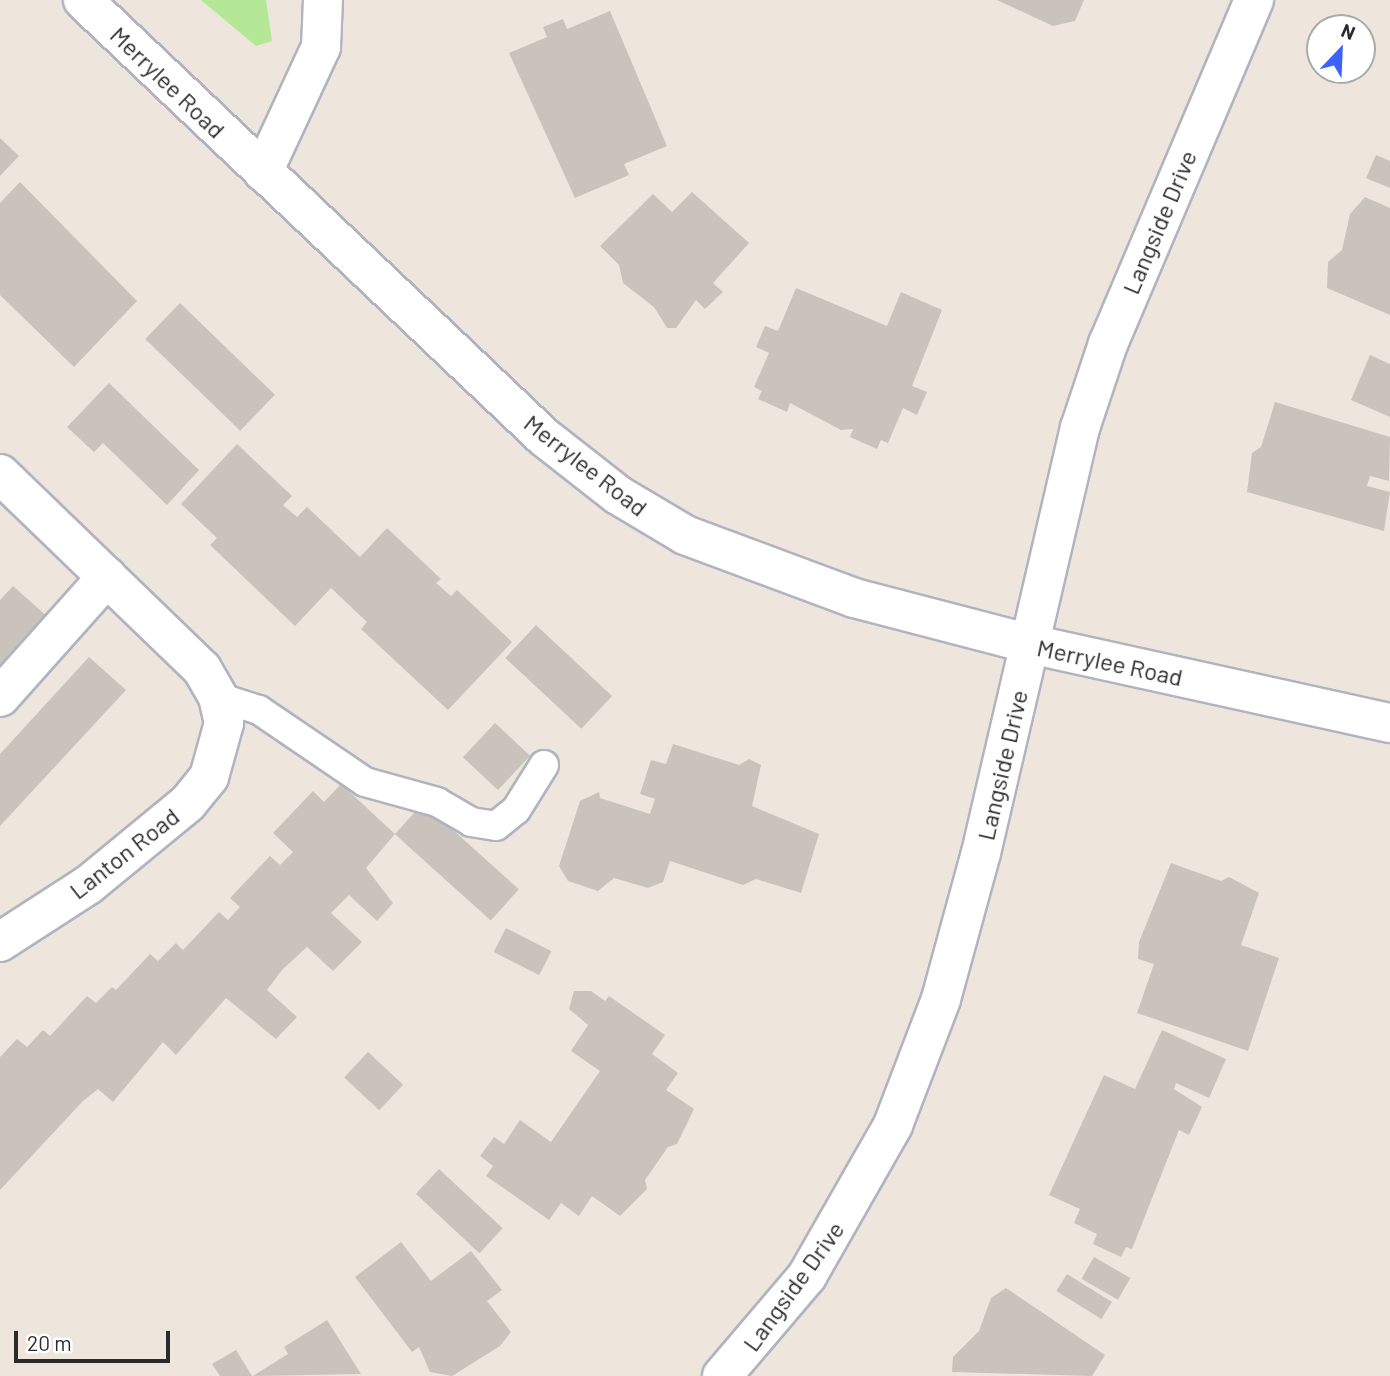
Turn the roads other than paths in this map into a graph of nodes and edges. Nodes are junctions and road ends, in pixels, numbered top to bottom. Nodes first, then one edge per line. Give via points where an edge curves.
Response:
1 (83, 0) edge
2 (323, 0) edge
3 (1254, 0) edge
4 (263, 173) junction
5 (0, 474) edge
6 (107, 578) junction
7 (1030, 644) junction
8 (218, 697) junction
9 (0, 698) edge
10 (1390, 723) edge
11 (544, 765) dead end
12 (0, 942) edge
13 (722, 1376) edge

1 - 4 street, Merrylee Road
2 - 4 street via 321,47
3 - 7 street, Langside Drive via 1108,344 1055,519
4 - 7 street, Merrylee Road via 544,437 618,495 755,566
5 - 6 street, Lanton Road
6 - 8 street, Lanton Road via 202,669
6 - 9 street
7 - 10 street, Merrylee Road
7 - 13 street, Langside Drive via 941,999 893,1125 807,1276
8 - 11 lane via 259,710 365,782 437,802 471,822 496,826 516,810
8 - 12 street, Lanton Road via 224,723 219,757 188,803 88,885

